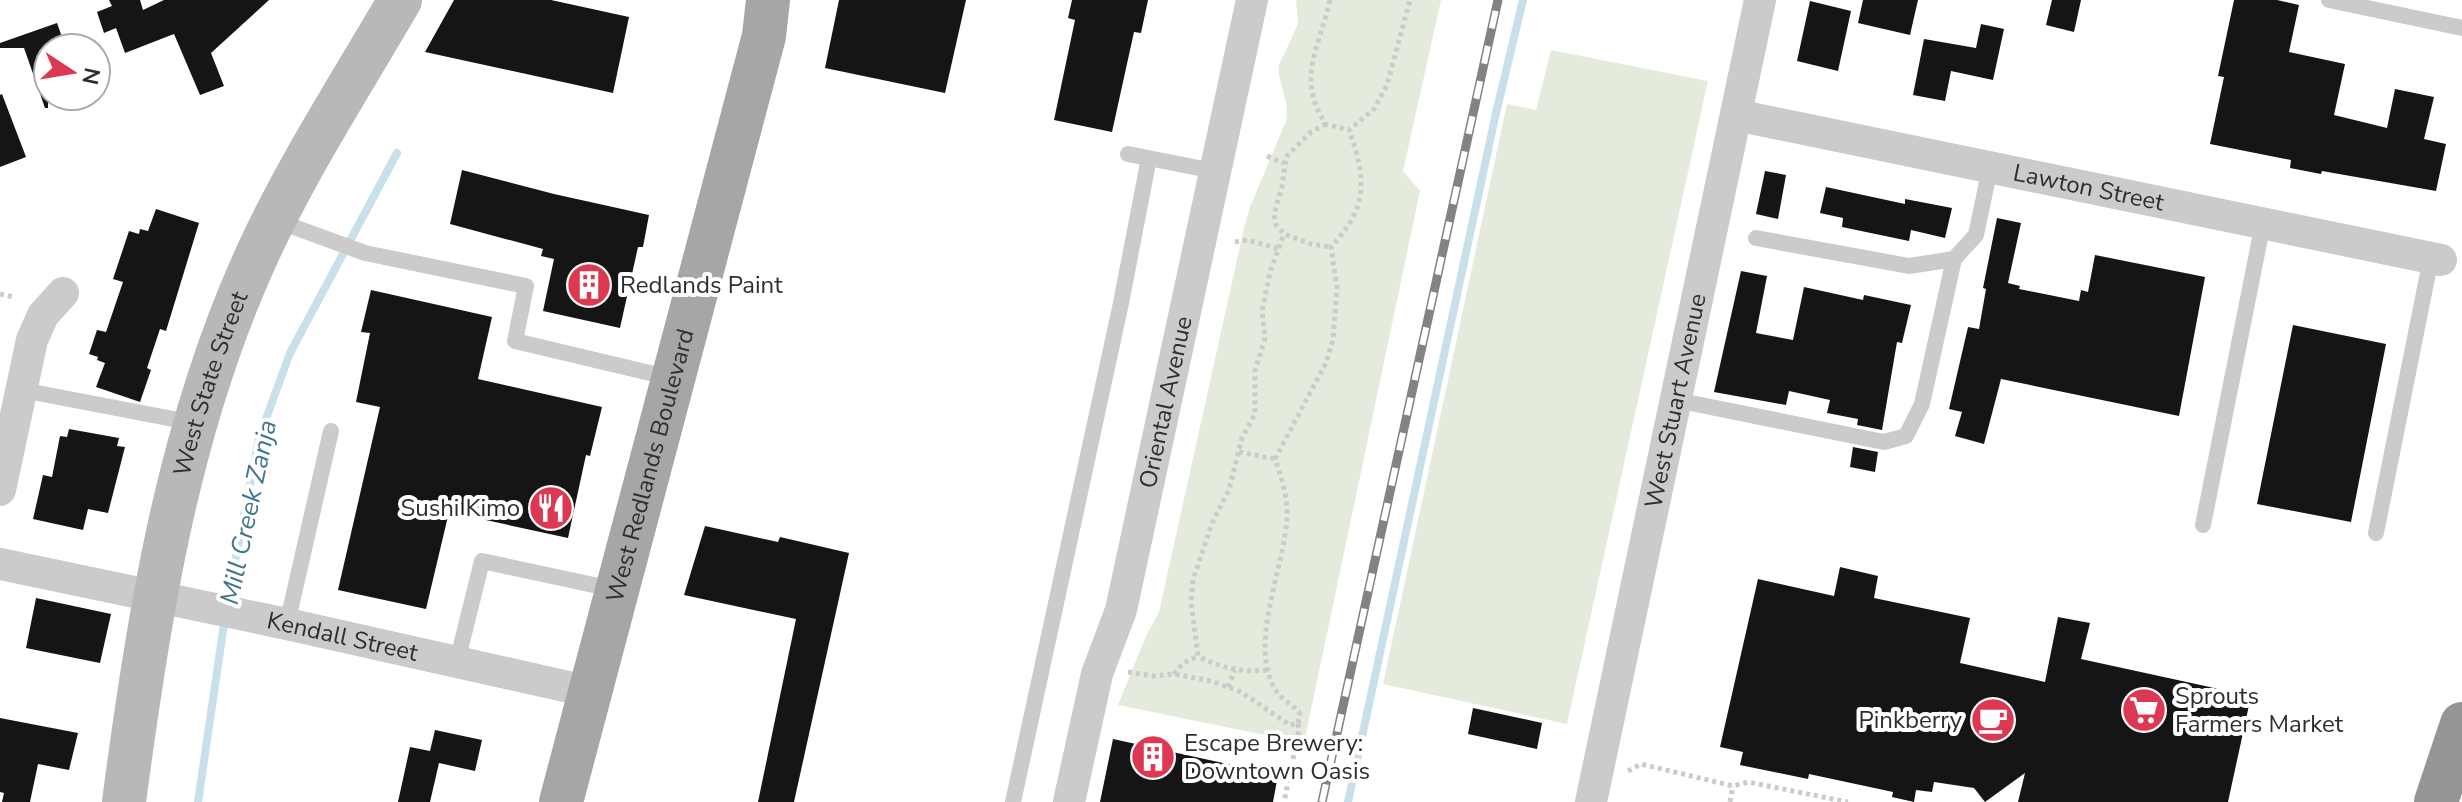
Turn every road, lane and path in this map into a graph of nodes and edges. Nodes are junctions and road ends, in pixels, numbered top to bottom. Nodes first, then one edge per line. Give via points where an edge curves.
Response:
1 (400, 0) edge
2 (1252, 0) edge
3 (1330, 0) edge
4 (1410, 0) edge
5 (1760, 0) edge
6 (2329, 0) edge
7 (771, 12) edge
8 (2462, 28) edge
9 (1736, 115) junction
10 (1326, 124) junction
11 (1349, 130) junction
12 (1128, 154) dead end
13 (1267, 156) dead end
14 (1149, 158) junction
15 (1283, 163) junction
16 (1990, 168) junction
17 (1214, 171) junction
18 (274, 219) junction
19 (2263, 223) junction
20 (1284, 234) junction
21 (1756, 238) dead end
22 (1235, 242) dead end
23 (1331, 247) junction
24 (1279, 249) junction
25 (1954, 259) junction
26 (2436, 259) joint
27 (63, 293) dead end
28 (0, 294) edge
29 (14, 297) dead end
30 (674, 379) junction
31 (22, 390) junction
32 (1676, 400) junction
33 (195, 424) junction
34 (331, 431) dead end
35 (1239, 452) junction
36 (1275, 459) junction
37 (0, 490) edge
38 (2203, 525) dead end
39 (2376, 533) dead end
40 (0, 564) edge
41 (618, 590) junction
42 (155, 597) junction
43 (287, 624) junction
44 (1198, 656) junction
45 (457, 662) junction
46 (1235, 670) junction
47 (1267, 670) junction
48 (1123, 671) dead end
49 (1174, 674) junction
50 (1228, 687) junction
51 (591, 692) junction
52 (1298, 723) junction
53 (2462, 724) edge
54 (1623, 774) dead end
55 (1733, 786) junction
56 (124, 802) edge
57 (561, 802) edge
58 (1013, 802) edge
59 (1069, 802) edge
60 (1284, 802) edge
61 (1591, 802) edge
62 (1730, 802) edge
63 (1848, 802) edge
64 (2436, 802) edge

1 - 18 street, West State Street
2 - 17 street, Oriental Avenue
3 - 10 path via 1313,52 1312,79 1313,102
4 - 11 path via 1387,85 1374,109
5 - 9 street, West Stuart Avenue
6 - 8 lane
7 - 30 main road, West Redlands Boulevard
9 - 16 street, Lawton Street
9 - 32 street, West Stuart Avenue
10 - 11 path
10 - 15 path via 1311,132
11 - 23 path via 1363,190 1352,220
12 - 14 lane
13 - 15 path
14 - 17 lane
14 - 58 lane
15 - 20 path via 1274,214
16 - 19 street, Lawton Street
16 - 25 lane via 1976,235
17 - 59 street, Oriental Avenue via 1121,610 1097,674
18 - 30 lane via 356,250 526,286 515,341
18 - 33 street, West State Street
19 - 26 street, Lawton Street
19 - 38 lane
20 - 23 path
20 - 24 path
21 - 25 lane via 1909,266
22 - 24 path via 1248,240
23 - 36 path via 1337,288 1333,340
24 - 35 path via 1262,311 1265,338 1255,371 1255,414
25 - 32 lane via 1922,404 1906,436 1884,442
26 - 39 lane
27 - 31 street via 43,315 32,340
28 - 29 path
30 - 41 main road, West Redlands Boulevard
31 - 33 lane
31 - 37 street
32 - 61 street, West Stuart Avenue
33 - 42 street, West State Street
34 - 43 lane
35 - 36 path
35 - 44 path via 1193,580
36 - 47 path via 1286,489 1287,520 1270,606
40 - 42 street, Kendall Street
41 - 45 lane via 482,561
41 - 51 main road, West Redlands Boulevard
42 - 43 street, Kendall Street
42 - 56 street, West State Street
43 - 45 street, Kendall Street
44 - 46 path
44 - 49 path
45 - 51 street, Kendall Street
46 - 47 path
46 - 50 path
47 - 52 path via 1283,701 1300,714
48 - 49 path
49 - 50 path
50 - 52 path via 1290,725
51 - 57 main road, West Redlands Boulevard
52 - 60 path
53 - 64 highway
54 - 55 path via 1641,764
55 - 62 path
55 - 63 path via 1748,782

